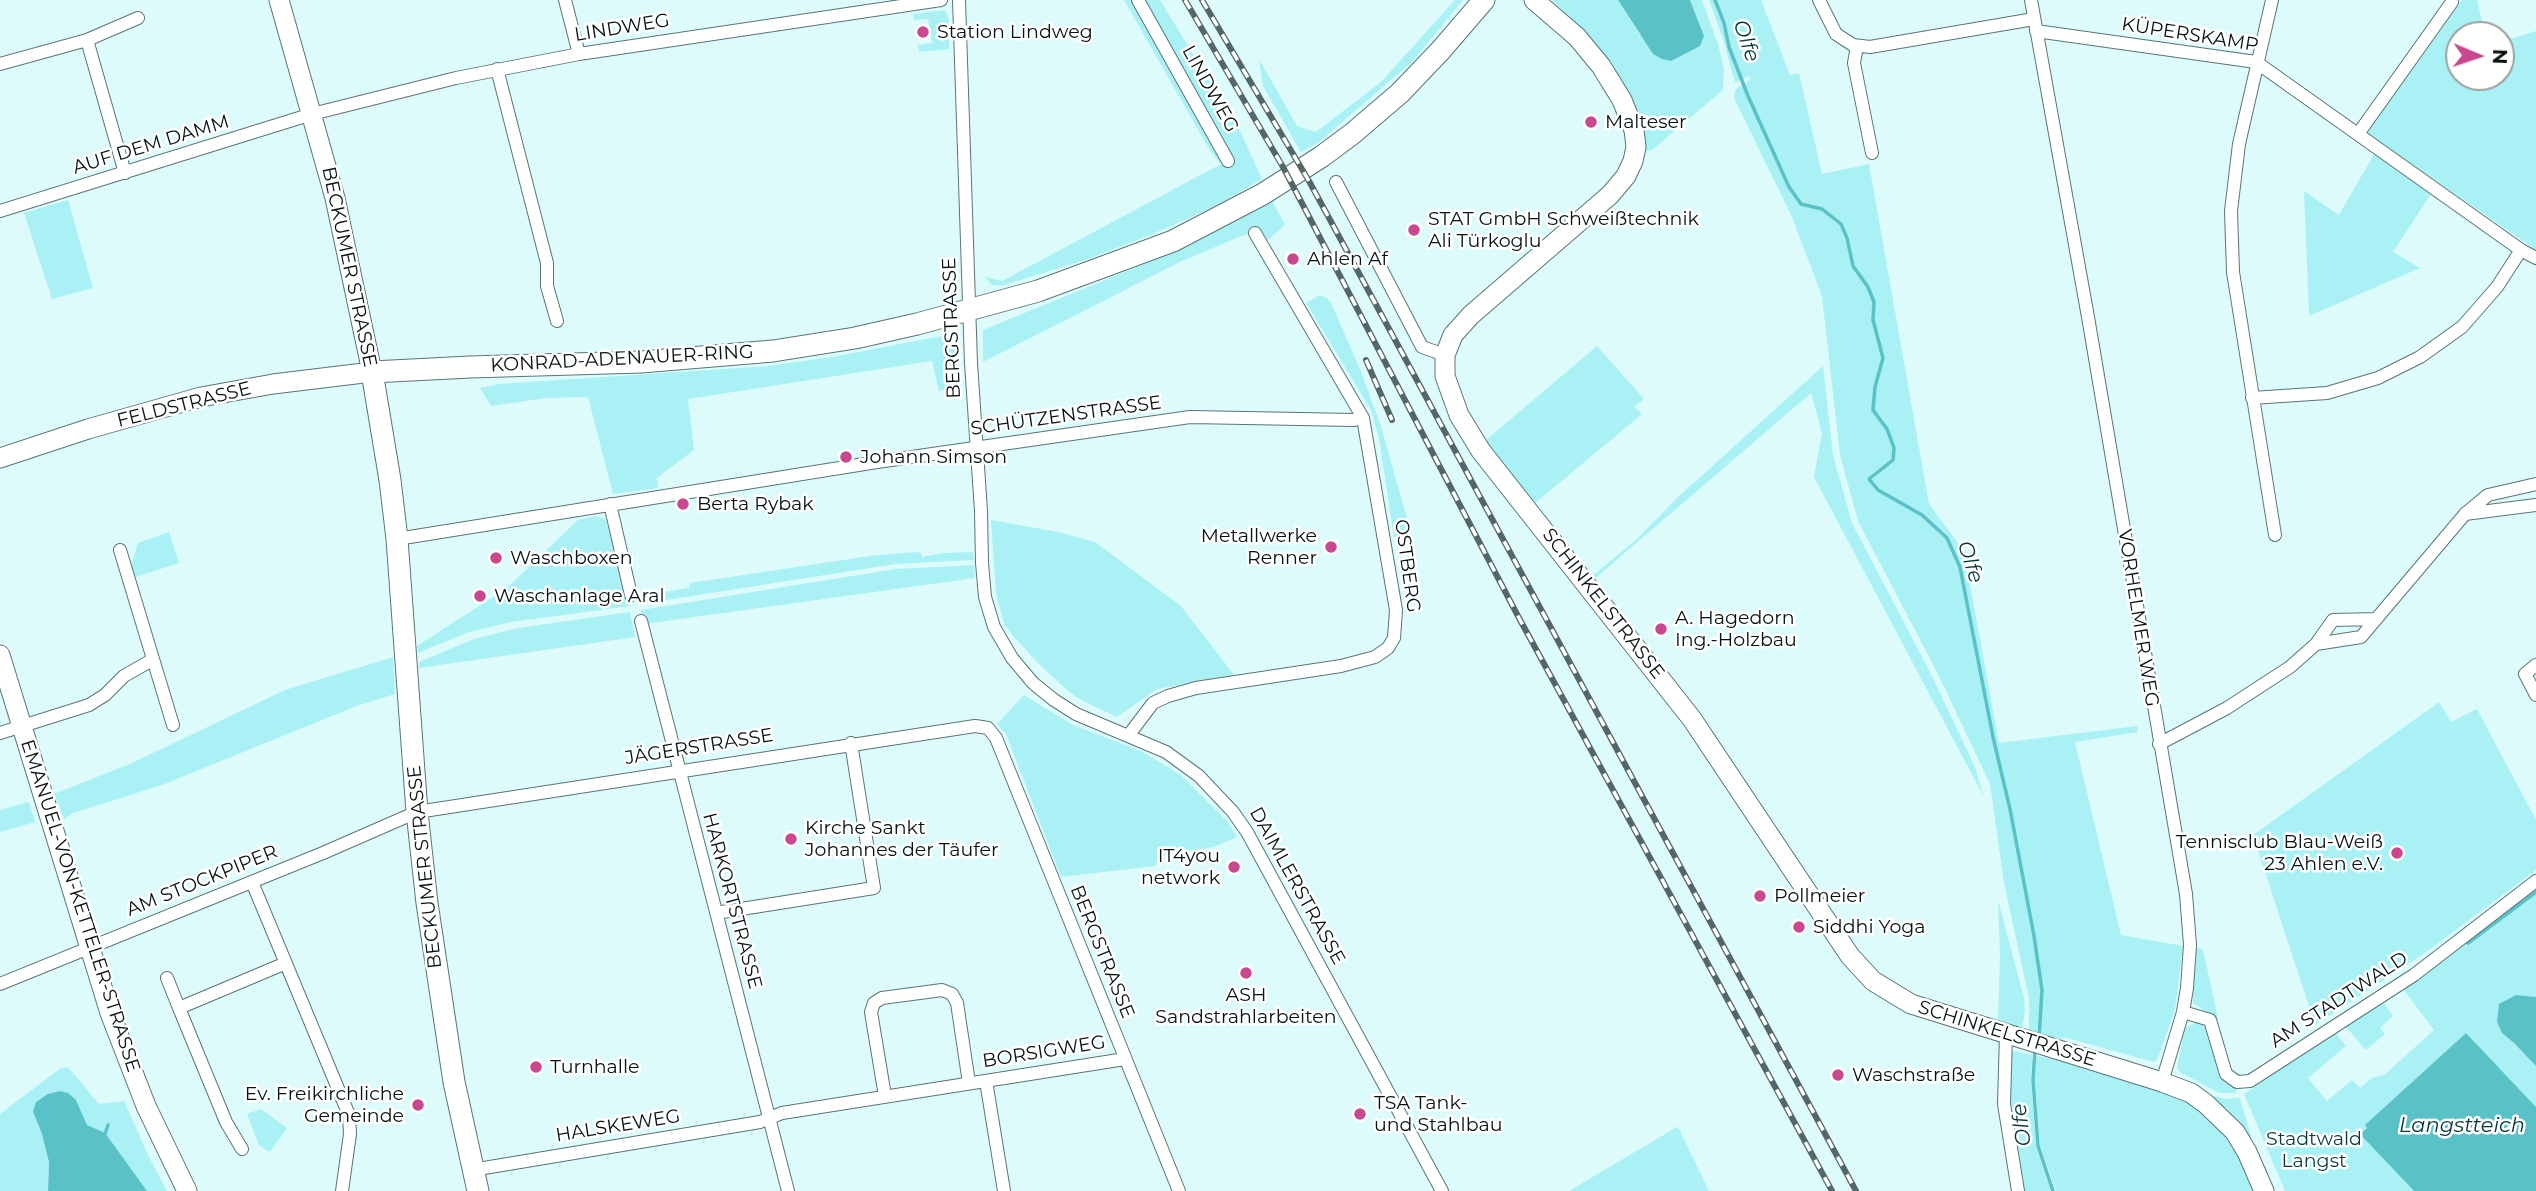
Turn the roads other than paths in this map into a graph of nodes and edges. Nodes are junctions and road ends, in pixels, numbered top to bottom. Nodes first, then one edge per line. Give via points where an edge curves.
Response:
1 (279, 0) edge
2 (565, 0) edge
3 (941, 0) edge
4 (959, 0) edge
5 (1138, 0) edge
6 (1484, 0) edge
7 (1534, 0) edge
8 (1819, 0) edge
9 (2031, 0) edge
10 (2272, 0) edge
11 (2452, 2) dead end
12 (138, 18) dead end
13 (2035, 25) junction
14 (87, 40) junction
15 (1857, 46) junction
16 (579, 54) junction
17 (2256, 62) junction
18 (0, 64) edge
19 (497, 69) junction
20 (312, 114) junction
21 (2358, 134) junction
22 (1872, 153) dead end
23 (1228, 161) dead end
24 (125, 173) junction
25 (1336, 182) dead end
26 (0, 211) edge
27 (1255, 233) dead end
28 (2521, 250) junction
29 (2536, 258) edge
30 (970, 310) junction
31 (557, 321) dead end
32 (1446, 355) junction
33 (372, 372) junction
34 (2252, 398) junction
35 (1363, 418) junction
36 (978, 448) junction
37 (0, 458) edge
38 (2536, 484) edge
39 (610, 504) junction
40 (2536, 505) edge
41 (2465, 514) junction
42 (2275, 535) dead end
43 (397, 539) junction
44 (120, 550) dead end
45 (632, 595) dead end
46 (2375, 619) junction
47 (640, 621) dead end
48 (2316, 644) junction
49 (0, 655) edge
50 (152, 660) junction
51 (2536, 665) edge
52 (1033, 683) joint
53 (2536, 695) edge
54 (173, 725) dead end
55 (22, 726) junction
56 (988, 728) joint
57 (0, 733) edge
58 (1128, 736) junction
59 (851, 743) junction
60 (2159, 744) junction
61 (678, 770) junction
62 (417, 812) junction
63 (2536, 881) edge
64 (252, 882) junction
65 (716, 913) junction
66 (89, 948) junction
67 (286, 963) junction
68 (167, 978) dead end
69 (0, 984) edge
70 (180, 1008) junction
71 (2183, 1012) junction
72 (2006, 1034) junction
73 (1125, 1059) junction
74 (986, 1081) junction
75 (2162, 1082) junction
76 (969, 1083) junction
77 (885, 1096) junction
78 (769, 1118) junction
79 (242, 1149) dead end
80 (472, 1170) junction
81 (187, 1191) edge
82 (342, 1191) edge
83 (478, 1191) edge
84 (788, 1191) edge
85 (1004, 1191) edge
86 (1179, 1191) edge
87 (1442, 1191) edge
88 (2018, 1191) edge
89 (2264, 1191) edge

1 - 20 street, BECKUMER STRASSE
2 - 16 street
3 - 16 street, LINDWEG
4 - 30 street, BERGSTRASSE
5 - 23 street, LINDWEG
6 - 30 main road, KONRAD-ADENAUER-RING via 1378,112 1263,194 1133,257
7 - 32 street via 1577,37 1622,100 1634,130 1633,161 1610,195 1471,315 1454,335
8 - 15 street via 1836,34
9 - 13 street, VORHELMER WEG
10 - 17 street
11 - 21 street
12 - 14 street
13 - 15 street, KÜPERSKAMP
13 - 17 street, KÜPERSKAMP
13 - 60 street, VORHELMER WEG
14 - 18 street
14 - 24 street
15 - 22 street via 1854,63
16 - 19 street, LINDWEG
17 - 21 street, KÜPERSKAMP
17 - 34 street via 2231,211 2233,272
19 - 20 street, LINDWEG
19 - 31 street via 547,263 547,286
20 - 24 street, AUF DEM DAMM
20 - 33 street, BECKUMER STRASSE
21 - 28 street, KÜPERSKAMP
24 - 26 street, AUF DEM DAMM
25 - 32 street via 1422,347
27 - 35 street, OSTBERG
28 - 29 street, KÜPERSKAMP
28 - 34 street via 2462,327 2420,357 2378,378 2327,393
30 - 33 main road, KONRAD-ADENAUER-RING via 855,338 773,351 641,362
30 - 36 street, BERGSTRASSE
32 - 72 street, SCHINKELSTRASSE via 1450,394 1481,451 1692,719 1850,956 1873,981 1911,1004
33 - 37 street, FELDSTRASSE via 201,397
33 - 43 main road, BECKUMER STRASSE
34 - 42 street
35 - 36 street, SCHÜTZENSTRASSE via 1191,417
35 - 58 street, OSTBERG via 1396,610 1394,638 1388,648 1375,657 1341,666 1168,696 1153,703
36 - 39 street, SCHÜTZENSTRASSE
36 - 52 street, BERGSTRASSE via 982,563 989,612 1001,642
38 - 41 street via 2488,495
39 - 43 street, SCHÜTZENSTRASSE
39 - 45 street
40 - 41 street
41 - 46 street
43 - 62 main road, BECKUMER STRASSE
44 - 50 street
46 - 48 street via 2361,637
46 - 48 street via 2333,620
47 - 61 street, HARKORTSTRASSE
48 - 60 street via 2227,708
49 - 55 street, EMANUEL-VON-KETTELER-STRASSE
50 - 54 street
50 - 55 street via 89,705
51 - 53 street via 2525,674
52 - 58 street, DAIMLERSTRASSE via 1076,714
55 - 57 street
55 - 66 street, EMANUEL-VON-KETTELER-STRASSE
56 - 59 street, JÄGERSTRASSE
56 - 73 street, BERGSTRASSE via 996,737
58 - 87 street, DAIMLERSTRASSE via 1166,752 1199,776 1233,812
59 - 61 street, JÄGERSTRASSE
59 - 65 street via 874,888
60 - 71 street, VORHELMER WEG via 2189,925
61 - 62 street, JÄGERSTRASSE
61 - 65 street, HARKORTSTRASSE
62 - 64 street, AM STOCKPIPER
62 - 80 main road, BECKUMER STRASSE via 436,970
63 - 71 street, AM STADTWALD via 2414,975 2250,1081 2237,1082 2225,1074 2210,1020
64 - 66 street, AM STOCKPIPER
64 - 67 street
65 - 78 street, HARKORTSTRASSE
66 - 69 street, AM STOCKPIPER
66 - 81 street, EMANUEL-VON-KETTELER-STRASSE via 146,1106
67 - 70 street
67 - 82 street via 349,1115
68 - 70 street
70 - 79 street via 226,1122
71 - 75 street, VORHELMER WEG
72 - 75 street, SCHINKELSTRASSE
72 - 88 street via 2004,1104
73 - 74 street, BORSIGWEG
73 - 86 street, BERGSTRASSE
74 - 76 street, BORSIGWEG
74 - 85 street
75 - 89 street via 2191,1093 2235,1132
76 - 77 street, BORSIGWEG
76 - 77 street, BORSIGWEG via 957,1003 951,994 942,990 882,998 871,1012
77 - 78 street, BORSIGWEG
78 - 80 street, HALSKEWEG
78 - 84 street, HARKORTSTRASSE
80 - 83 main road, BECKUMER STRASSE

